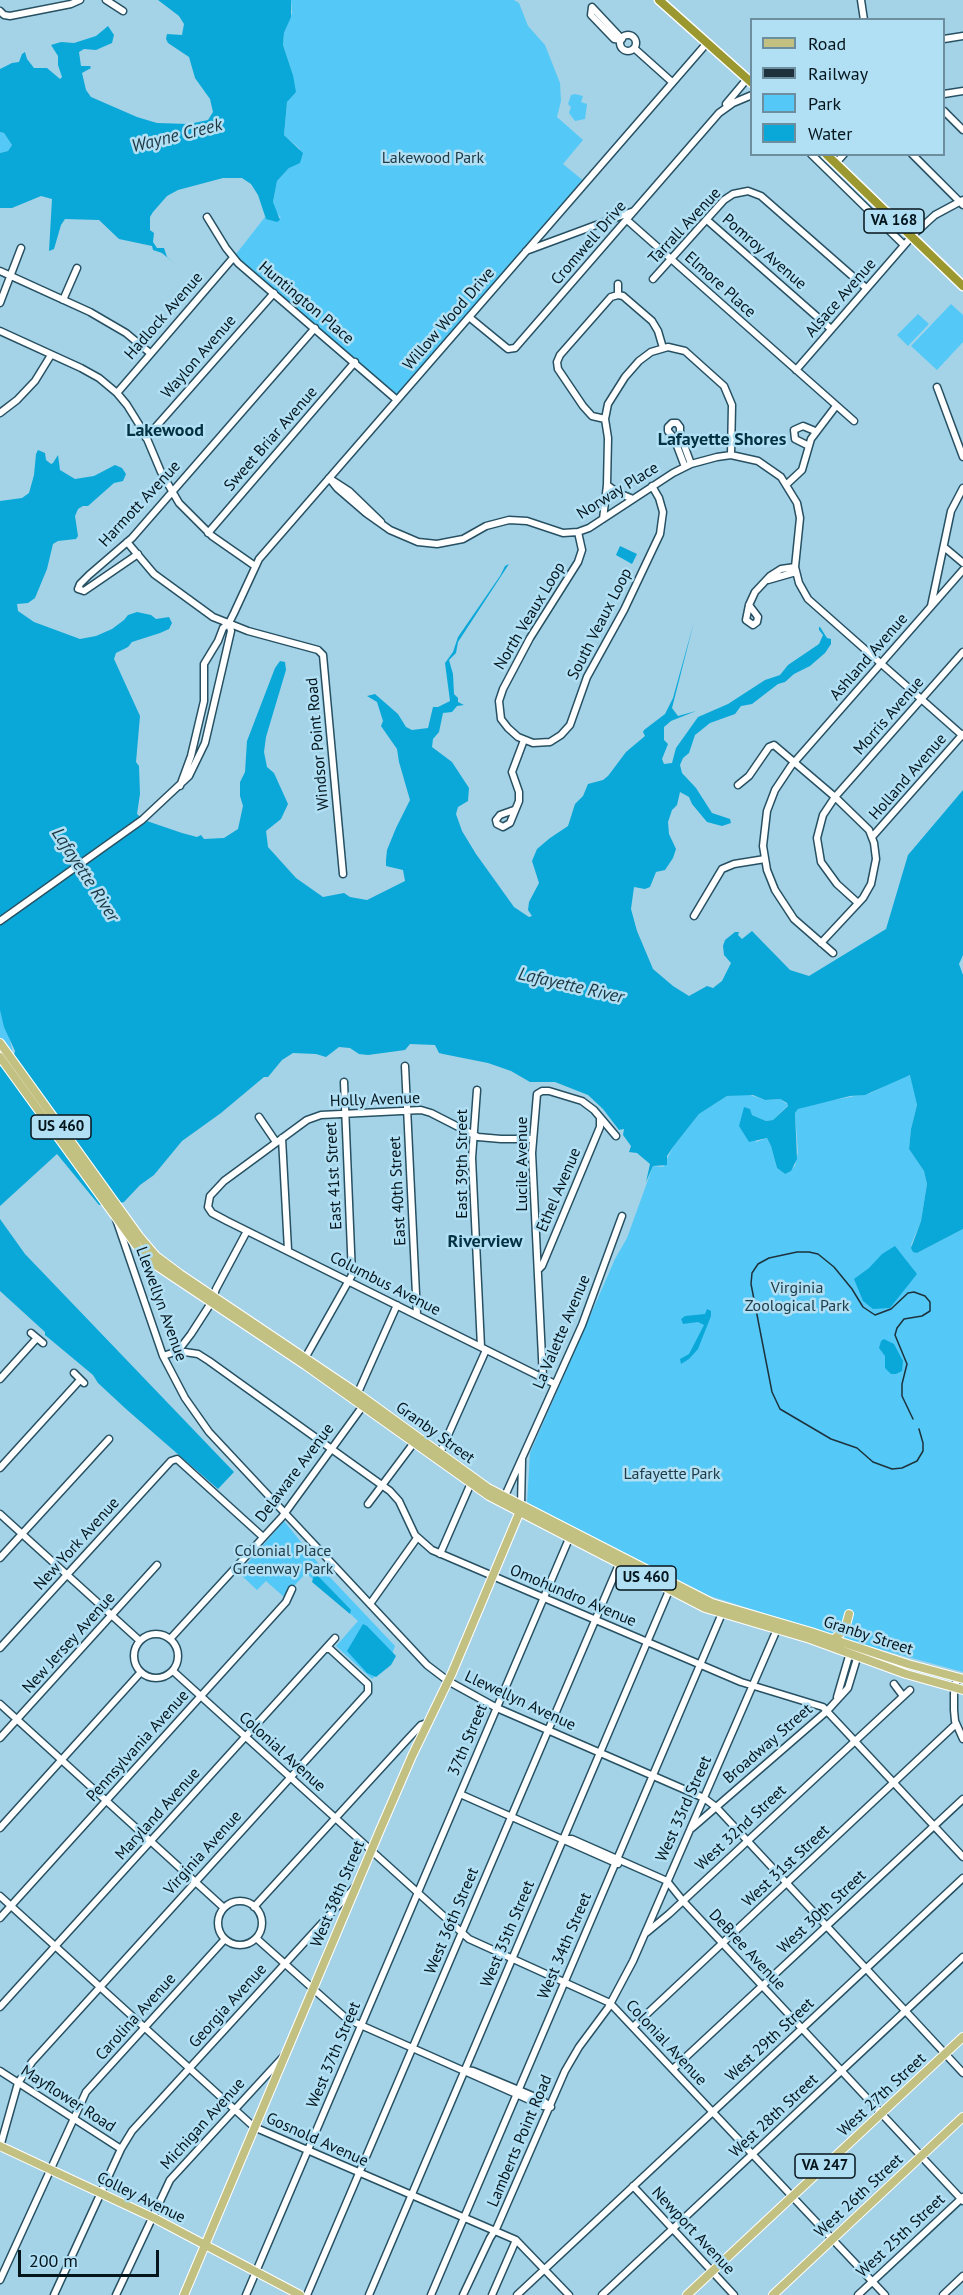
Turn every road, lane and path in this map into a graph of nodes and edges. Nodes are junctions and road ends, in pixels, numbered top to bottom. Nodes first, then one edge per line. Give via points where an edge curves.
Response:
1 (80, 0) edge
2 (106, 0) edge
3 (596, 0) edge
4 (659, 0) edge
5 (861, 0) edge
6 (123, 11) dead end
7 (1, 12) edge
8 (864, 18) edge
9 (963, 36) edge
10 (945, 39) edge
11 (621, 40) junction
12 (706, 43) junction
13 (634, 48) junction
14 (749, 81) edge
15 (672, 82) junction
16 (963, 91) edge
17 (945, 94) edge
18 (750, 95) edge
19 (721, 111) junction
20 (945, 112) edge
21 (963, 130) edge
22 (812, 156) edge
23 (827, 156) edge
24 (842, 156) edge
25 (914, 156) edge
26 (835, 164) junction
27 (962, 202) edge
28 (635, 210) junction
29 (207, 217) dead end
30 (627, 220) junction
31 (707, 220) junction
32 (543, 231) junction
33 (911, 237) junction
34 (553, 242) junction
35 (904, 245) junction
36 (21, 248) dead end
37 (525, 252) junction
38 (233, 258) junction
39 (671, 260) junction
40 (77, 268) dead end
41 (0, 271) edge
42 (10, 276) junction
43 (653, 279) dead end
44 (618, 284) dead end
45 (963, 286) edge
46 (867, 288) junction
47 (273, 293) junction
48 (618, 295) junction
49 (63, 300) junction
50 (0, 303) edge
51 (469, 317) junction
52 (315, 328) junction
53 (831, 329) junction
54 (0, 331) edge
55 (663, 348) junction
56 (150, 353) junction
57 (51, 355) junction
58 (355, 362) junction
59 (796, 370) junction
60 (937, 387) dead end
61 (117, 393) junction
62 (397, 400) junction
63 (836, 406) junction
64 (0, 413) edge
65 (605, 419) junction
66 (854, 421) dead end
67 (815, 431) junction
68 (676, 433) dead end
69 (146, 438) junction
70 (809, 446) junction
71 (731, 455) junction
72 (963, 458) edge
73 (688, 466) junction
74 (329, 478) junction
75 (787, 484) junction
76 (607, 485) junction
77 (652, 486) junction
78 (963, 488) edge
79 (171, 491) junction
80 (633, 499) junction
81 (602, 519) junction
82 (578, 532) junction
83 (208, 533) junction
84 (127, 542) junction
85 (944, 546) junction
86 (138, 554) junction
87 (963, 563) edge
88 (255, 566) junction
89 (795, 569) junction
90 (963, 570) edge
91 (749, 605) dead end
92 (931, 607) junction
93 (229, 622) junction
94 (963, 652) edge
95 (880, 664) junction
96 (921, 700) junction
97 (963, 735) edge
98 (524, 740) junction
99 (795, 762) junction
100 (738, 785) dead end
101 (180, 786) junction
102 (835, 797) junction
103 (514, 810) dead end
104 (872, 837) junction
105 (765, 859) junction
106 (343, 874) dead end
107 (858, 903) junction
108 (694, 916) dead end
109 (0, 921) edge
110 (821, 943) junction
111 (833, 953) dead end
112 (0, 1043) edge
113 (0, 1057) edge
114 (405, 1066) dead end
115 (344, 1082) dead end
116 (477, 1090) dead end
117 (407, 1111) junction
118 (344, 1113) junction
119 (258, 1117) dead end
120 (600, 1119) junction
121 (473, 1134) junction
122 (616, 1136) dead end
123 (532, 1139) junction
124 (279, 1140) junction
125 (208, 1203) joint
126 (118, 1213) junction
127 (622, 1216) dead end
128 (247, 1231) junction
129 (288, 1250) junction
130 (538, 1270) junction
131 (350, 1281) junction
132 (213, 1300) junction
133 (397, 1305) junction
134 (417, 1315) junction
135 (43, 1343) dead end
136 (484, 1348) junction
137 (178, 1351) junction
138 (163, 1356) junction
139 (304, 1361) junction
140 (74, 1373) dead end
141 (0, 1378) edge
142 (543, 1378) junction
143 (555, 1384) junction
144 (356, 1396) junction
145 (365, 1403) junction
146 (108, 1439) dead end
147 (416, 1440) junction
148 (331, 1449) junction
149 (440, 1453) junction
150 (522, 1456) junction
151 (0, 1468) edge
152 (471, 1483) junction
153 (382, 1486) junction
154 (504, 1497) junction
155 (368, 1504) dead end
156 (520, 1510) junction
157 (285, 1513) junction
158 (0, 1514) edge
159 (22, 1534) junction
160 (570, 1536) junction
161 (263, 1537) junction
162 (417, 1538) junction
163 (440, 1554) junction
164 (0, 1558) edge
165 (621, 1561) junction
166 (157, 1565) dead end
167 (67, 1575) junction
168 (494, 1577) junction
169 (671, 1587) junction
170 (292, 1589) dead end
171 (544, 1598) junction
172 (370, 1604) junction
173 (723, 1611) junction
174 (849, 1614) dead end
175 (112, 1615) junction
176 (596, 1620) junction
177 (778, 1626) junction
178 (335, 1638) dead end
179 (170, 1639) junction
180 (834, 1639) junction
181 (140, 1641) junction
182 (648, 1642) junction
183 (0, 1648) edge
184 (326, 1649) junction
185 (855, 1651) junction
186 (701, 1665) junction
187 (172, 1671) junction
188 (141, 1672) junction
189 (960, 1678) edge
190 (448, 1681) junction
191 (894, 1684) dead end
192 (752, 1686) junction
193 (959, 1689) edge
194 (910, 1690) dead end
195 (201, 1696) junction
196 (903, 1696) junction
197 (0, 1704) edge
198 (497, 1708) junction
199 (827, 1711) junction
200 (17, 1720) junction
201 (427, 1724) junction
202 (956, 1724) junction
203 (548, 1730) junction
204 (245, 1737) junction
205 (0, 1738) edge
206 (963, 1739) edge
207 (855, 1740) junction
208 (601, 1752) junction
209 (62, 1760) junction
210 (653, 1774) junction
211 (290, 1778) junction
212 (894, 1783) junction
213 (460, 1794) junction
214 (704, 1798) junction
215 (963, 1799) edge
216 (106, 1801) junction
217 (716, 1807) junction
218 (512, 1816) junction
219 (335, 1818) junction
220 (934, 1826) junction
221 (0, 1828) edge
222 (689, 1831) junction
223 (564, 1839) junction
224 (151, 1841) junction
225 (747, 1841) junction
226 (371, 1851) junction
227 (963, 1857) edge
228 (617, 1861) junction
229 (963, 1878) edge
230 (195, 1882) junction
231 (358, 1883) junction
232 (666, 1883) junction
233 (787, 1884) junction
234 (418, 1893) junction
235 (0, 1896) edge
236 (683, 1901) junction
237 (11, 1906) junction
238 (254, 1906) junction
239 (224, 1908) junction
240 (0, 1918) edge
241 (826, 1926) junction
242 (462, 1933) junction
243 (644, 1934) junction
244 (256, 1938) junction
245 (225, 1939) junction
246 (722, 1944) junction
247 (56, 1946) junction
248 (963, 1957) edge
249 (513, 1960) junction
250 (285, 1963) junction
251 (866, 1969) junction
252 (565, 1982) junction
253 (100, 1986) junction
254 (762, 1986) junction
255 (313, 1989) junction
256 (610, 2003) junction
257 (0, 2007) edge
258 (906, 2011) junction
259 (361, 2025) junction
260 (145, 2027) junction
261 (633, 2027) junction
262 (802, 2029) junction
263 (963, 2037) edge
264 (413, 2048) junction
265 (945, 2054) junction
266 (284, 2055) junction
267 (189, 2068) junction
268 (673, 2069) junction
269 (465, 2070) junction
270 (0, 2071) edge
271 (842, 2071) junction
272 (963, 2073) edge
273 (18, 2083) junction
274 (518, 2092) junction
275 (551, 2107) junction
276 (234, 2109) junction
277 (713, 2112) junction
278 (881, 2114) junction
279 (963, 2117) edge
280 (74, 2118) junction
281 (254, 2127) junction
282 (0, 2147) edge
283 (122, 2149) junction
284 (308, 2151) junction
285 (753, 2154) junction
286 (921, 2156) junction
287 (51, 2170) junction
288 (359, 2173) junction
289 (633, 2186) junction
290 (102, 2193) junction
291 (411, 2196) junction
292 (793, 2196) junction
293 (962, 2199) edge
294 (152, 2217) junction
295 (464, 2218) junction
296 (673, 2229) junction
297 (495, 2231) junction
298 (833, 2239) junction
299 (516, 2240) junction
300 (204, 2244) junction
301 (545, 2269) junction
302 (712, 2271) junction
303 (256, 2272) junction
304 (963, 2276) edge
305 (0, 2280) edge
306 (873, 2281) junction
307 (54, 2295) edge
308 (116, 2295) edge
309 (183, 2295) edge
310 (246, 2295) edge
311 (300, 2295) edge
312 (307, 2295) edge
313 (369, 2295) edge
314 (431, 2295) edge
315 (463, 2295) edge
316 (492, 2295) edge
317 (517, 2295) edge
318 (569, 2295) edge
319 (602, 2295) edge
320 (687, 2295) edge
321 (734, 2295) edge
322 (773, 2295) edge
323 (858, 2295) edge
324 (885, 2295) edge
325 (943, 2295) edge

1 - 7 street via 10,16
2 - 6 street
3 - 11 street via 592,7
4 - 12 highway
5 - 8 street
9 - 10 street
11 - 13 street via 624,50
11 - 13 street via 633,37
12 - 14 highway
12 - 15 street, Willow Wood Drive
13 - 15 street
14 - 19 street, Cromwell Drive
15 - 32 street, Willow Wood Drive
16 - 17 street
18 - 19 street, Cromwell Drive
19 - 28 street, Cromwell Drive
20 - 21 street
22 - 35 street
23 - 26 highway, VA 168
24 - 26 street
25 - 27 street
26 - 33 highway, VA 168
27 - 33 street, Alsace Avenue via 935,215
28 - 30 street, Cromwell Drive
28 - 34 street
29 - 38 street, Huntington Place
30 - 39 street, Elmore Place
30 - 51 street, Cromwell Drive via 515,348 508,349
31 - 39 street, Tarrall Avenue
31 - 46 street, Tarrall Avenue via 724,200 737,192 760,196
31 - 53 street, Pomroy Avenue
32 - 34 street
32 - 37 street, Willow Wood Drive
33 - 35 street, Alsace Avenue
33 - 45 highway, VA 168
34 - 37 street
35 - 46 street, Alsace Avenue
36 - 42 street
37 - 51 street, Willow Wood Drive
38 - 47 street, Huntington Place
38 - 56 street, Hadlock Avenue
39 - 43 street, Tarrall Avenue
39 - 59 street, Elmore Place
40 - 49 street
41 - 42 street
42 - 49 street
42 - 50 street
44 - 48 street
46 - 53 street, Alsace Avenue
47 - 52 street, Huntington Place
47 - 69 street, Waylon Avenue
48 - 55 street via 652,321
48 - 65 street via 611,297 557,362 588,413
49 - 56 street via 118,328
51 - 62 street, Willow Wood Drive
52 - 58 street, Huntington Place
52 - 79 street, Harmott Avenue
53 - 59 street, Alsace Avenue
54 - 57 street
55 - 65 street via 645,356 625,377 610,398
55 - 71 street via 685,351 719,380 728,393 733,413
56 - 61 street, Hadlock Avenue
57 - 61 street via 90,373
57 - 64 street via 35,381
58 - 62 street, Huntington Place
58 - 83 street, Sweet Briar Avenue
59 - 63 street, Elmore Place
60 - 72 street
61 - 69 street
62 - 74 street, Willow Wood Drive
63 - 66 street, Elmore Place
63 - 67 street
65 - 76 street
67 - 70 street
67 - 70 street via 803,426 794,430 795,439
68 - 73 street
69 - 79 street
70 - 75 street via 802,470
71 - 73 street, Norway Place
71 - 75 street, Norway Place via 758,460
73 - 77 street, Norway Place
74 - 82 street, Norway Place via 349,491 386,527 408,539 437,544 463,539 486,526 508,520 527,521 563,533
74 - 88 street, Willow Wood Drive
75 - 89 street, Norway Place via 799,510
76 - 80 street
76 - 81 street
77 - 80 street, Norway Place
77 - 98 street, South Veaux Loop via 663,512 660,534 587,677 574,719 566,731 550,742
78 - 85 street via 953,505
79 - 83 street
79 - 84 street, Harmott Avenue
80 - 81 street, Norway Place
81 - 82 street, Norway Place
82 - 98 street, North Veaux Loop via 582,550 578,562 530,638 501,694 501,719
83 - 88 street
84 - 86 street, Windsor Point Road
84 - 86 street, Harmott Avenue via 80,584 79,590 84,591
85 - 87 street
85 - 92 street
86 - 93 street, Windsor Point Road via 154,574 181,596 213,617
88 - 93 street, Willow Wood Drive
89 - 91 street via 764,582
89 - 95 street, Norway Place via 803,592 813,605
90 - 92 street, Ashland Avenue
92 - 95 street, Ashland Avenue
93 - 101 street, Willow Wood Drive via 231,631 205,743 194,769
93 - 101 street, Willow Wood Drive via 204,664 204,701
93 - 106 street, Windsor Point Road via 318,650 324,658
94 - 96 street, Morris Avenue
95 - 96 street, Norway Place
95 - 99 street, Ashland Avenue
96 - 97 street, Norway Place
96 - 102 street, Morris Avenue
97 - 104 street, Holland Avenue
98 - 103 street via 512,772 520,797
99 - 100 street via 770,746
99 - 102 street
99 - 105 street, Ashland Avenue via 781,780 767,811
101 - 109 street, Willow Wood Drive via 153,811
102 - 104 street via 866,825
102 - 107 street, Morris Avenue via 820,821 818,855 828,875
104 - 107 street via 874,873
105 - 108 street via 722,869
105 - 110 street, Ashland Avenue via 779,899
107 - 110 street
110 - 111 street, Ashland Avenue
112 - 126 main road, Granby Street / US 460
113 - 126 main road, Granby Street / US 460
114 - 117 street, East 40th Street
115 - 118 street, East 41st Street
116 - 121 street, East 39th Street
117 - 118 street, Holly Avenue
117 - 121 street, Holly Avenue via 431,1113
117 - 134 street, East 40th Street
118 - 124 street, Holly Avenue via 314,1117
118 - 131 street, East 41st Street
119 - 124 street
120 - 122 street
120 - 123 street, Lucile Avenue via 574,1097 542,1091 537,1094
120 - 130 street, Ethel Avenue via 596,1138
121 - 123 street, Holly Avenue
121 - 136 street, East 39th Street
123 - 130 street, Lucile Avenue
124 - 125 street, Holly Avenue via 224,1181
124 - 129 street
125 - 128 street, Columbus Avenue via 212,1213
126 - 132 main road, Granby Street / US 460 via 151,1262
126 - 138 street, Llewellyn Avenue
127 - 143 street, La Valette Avenue via 582,1325
128 - 129 street, Columbus Avenue
128 - 132 street
129 - 131 street, Columbus Avenue
130 - 142 street, Lucile Avenue
131 - 133 street, Columbus Avenue
131 - 139 street, East 41st Street
132 - 137 street
132 - 139 main road, Granby Street / US 460
133 - 134 street, Columbus Avenue
133 - 144 street
134 - 136 street, Columbus Avenue
135 - 141 street via 34,1336
136 - 142 street, Columbus Avenue
136 - 149 street, East 39th Street
137 - 138 street
137 - 148 street, Omohundro Avenue via 198,1354
138 - 157 street, Llewellyn Avenue via 209,1432
139 - 144 main road, Granby Street / US 460
140 - 151 street via 82,1381
142 - 143 street, Columbus Avenue
143 - 150 street, La Valette Avenue
144 - 145 main road, Granby Street / US 460
145 - 147 main road, Granby Street / US 460
145 - 148 street, Delaware Avenue
146 - 159 street
147 - 149 main road, Granby Street / US 460
147 - 152 main road, Granby Street / US 460
147 - 153 street
148 - 153 street, Omohundro Avenue
148 - 157 street, Delaware Avenue
149 - 154 main road, Granby Street / US 460
150 - 154 street, La Valette Avenue
150 - 156 street, La Valette Avenue
152 - 156 main road, Granby Street / US 460 via 489,1497
152 - 163 street
153 - 155 street
153 - 162 street, Omohundro Avenue via 399,1501
154 - 156 main road, Granby Street / US 460
156 - 160 main road, Granby Street / US 460
156 - 168 main road, West 38th Street
157 - 161 street, Delaware Avenue
157 - 172 street, Llewellyn Avenue
158 - 159 street
159 - 164 street
159 - 167 street
160 - 165 main road, Granby Street / US 460
160 - 171 street, 37th Street
161 - 167 street, New York Avenue via 175,1459
161 - 179 street, Delaware Avenue
162 - 163 street, Omohundro Avenue
162 - 172 street
163 - 168 street, Omohundro Avenue
165 - 169 main road, Granby Street / US 460
165 - 176 street, West 36th Street
166 - 175 street, New Jersey Avenue
167 - 175 street
167 - 183 street, New York Avenue
168 - 171 street, Omohundro Avenue
168 - 190 main road, West 38th Street
169 - 173 main road, Granby Street / US 460
169 - 182 street, West 35th Street
170 - 195 street, Pennsylvania Avenue via 286,1602
171 - 176 street, Omohundro Avenue
171 - 198 street, 37th Street
172 - 190 street, Llewellyn Avenue
173 - 177 main road, Granby Street / US 460
173 - 186 street, West 34th Street
174 - 180 main road via 846,1629
175 - 181 street
175 - 200 street, New Jersey Avenue
176 - 182 street, Omohundro Avenue
176 - 203 street, West 36th Street
177 - 180 main road, Granby Street / US 460
177 - 185 main road, Granby Street / US 460
177 - 192 street, West 33rd Street
178 - 184 street, Maryland Avenue
179 - 181 street via 153,1635
179 - 187 street via 178,1652
180 - 185 main road, Granby Street / US 460
181 - 188 street via 134,1656
182 - 186 street, Omohundro Avenue
182 - 208 street, West 35th Street
184 - 204 street, Maryland Avenue
184 - 211 street, Virginia Avenue via 343,1660 368,1684 369,1690
185 - 189 main road, Granby Street / US 460
185 - 193 main road, Granby Street / US 460 via 906,1674
185 - 199 street, Broadway Street via 836,1700
186 - 192 street, Omohundro Avenue
186 - 210 street, West 34th Street
187 - 188 street via 157,1678
187 - 195 street, Colonial Avenue
188 - 209 street
189 - 193 street, Granby Street
190 - 198 street, Llewellyn Avenue
190 - 201 main road, West 38th Street
191 - 196 street
192 - 199 street, Omohundro Avenue
192 - 214 street, West 33rd Street
193 - 202 street, Granby Street via 954,1704
194 - 196 street, West 32nd Street
195 - 204 street, Colonial Avenue
195 - 216 street, Pennsylvania Avenue
196 - 207 street, West 32nd Street
197 - 200 street
198 - 203 street, Llewellyn Avenue
198 - 213 street, 37th Street
199 - 207 street, Omohundro Avenue
199 - 217 street, Broadway Street
200 - 205 street, New Jersey Avenue
200 - 209 street
201 - 219 street via 421,1725
201 - 226 main road, West 38th Street
202 - 206 street, Granby Street
202 - 212 street, West 31st Street
203 - 208 street, Llewellyn Avenue
203 - 218 street, West 36th Street
204 - 211 street, Colonial Avenue
204 - 224 street, Maryland Avenue
207 - 212 street, Omohundro Avenue
207 - 225 street, West 32nd Street
208 - 210 street, Llewellyn Avenue
208 - 223 street, West 35th Street
209 - 216 street
209 - 221 street
210 - 214 street, Llewellyn Avenue
210 - 228 street, West 34th Street
211 - 219 street, Colonial Avenue
211 - 230 street, Virginia Avenue
212 - 220 street, Omohundro Avenue
212 - 233 street, West 31st Street
213 - 218 street, DeBree Avenue
213 - 234 street, 37th Street
214 - 217 street, Llewellyn Avenue
214 - 222 street, West 33rd Street
215 - 220 street, West 30th Street
216 - 224 street
216 - 237 street, Pennsylvania Avenue
217 - 222 street, Broadway Street
217 - 225 street, Llewellyn Avenue
218 - 223 street, DeBree Avenue
218 - 242 street, West 36th Street
219 - 226 street, Colonial Avenue
219 - 238 street
220 - 227 street, Omohundro Avenue
220 - 241 street, West 30th Street
222 - 232 street, West 33rd Street
223 - 228 street, DeBree Avenue
223 - 249 street, West 35th Street
224 - 230 street
224 - 247 street, Maryland Avenue
225 - 233 street, Llewellyn Avenue
225 - 236 street, West 32nd Street
226 - 231 main road, West 38th Street
226 - 234 street, Colonial Avenue
228 - 232 street, DeBree Avenue
228 - 252 street, West 34th Street
229 - 251 street, West 29th Street
230 - 239 street
230 - 253 street, Virginia Avenue
231 - 250 street, Georgia Avenue
231 - 255 main road, West 38th Street
232 - 236 street, DeBree Avenue via 676,1898
232 - 243 street, West 33rd Street
233 - 241 street, Llewellyn Avenue
233 - 246 street, West 31st Street
234 - 242 street, Colonial Avenue
234 - 259 street, West 37th Street
235 - 237 street, Gosnold Avenue
236 - 243 street, West 32nd Street
236 - 246 street, DeBree Avenue
237 - 240 street, Pennsylvania Avenue
237 - 247 street, Gosnold Avenue
238 - 239 street via 236,1901
238 - 244 street via 261,1919
239 - 245 street via 218,1921
241 - 251 street, Llewellyn Avenue
241 - 254 street, West 30th Street
242 - 249 street, Colonial Avenue
242 - 264 street, West 36th Street
243 - 256 street, West 33rd Street
244 - 245 street via 243,1944
244 - 250 street
245 - 260 street, Carolina Avenue
246 - 254 street, DeBree Avenue
246 - 261 street, West 31st Street
247 - 253 street, Gosnold Avenue
247 - 257 street, Maryland Avenue
248 - 258 street, West 28th Street
249 - 252 street, Colonial Avenue
249 - 269 street, West 35th Street
250 - 255 street
250 - 267 street, Georgia Avenue
251 - 258 street, Llewellyn Avenue
251 - 262 street, West 29th Street
252 - 256 street, Colonial Avenue
252 - 274 street, West 34th Street
253 - 260 street, Gosnold Avenue
253 - 273 street, Virginia Avenue
254 - 262 street, DeBree Avenue
254 - 268 street, West 30th Street
255 - 259 street via 344,2017
255 - 266 main road, West 38th Street
256 - 261 street, Colonial Avenue
256 - 275 street, Lamberts Point Road via 571,2059
258 - 265 street, Llewellyn Avenue
258 - 271 street, West 28th Street
259 - 264 street
259 - 284 street, West 37th Street
260 - 267 street, Gosnold Avenue
260 - 280 street, Carolina Avenue via 86,2092
261 - 268 street, Colonial Avenue
262 - 271 street, DeBree Avenue
262 - 277 street, West 29th Street
263 - 265 main road, West 27th Street / VA 247
264 - 269 street
264 - 288 street, West 36th Street
265 - 272 street, Llewellyn Avenue
265 - 278 main road, West 27th Street / VA 247
266 - 276 street, Michigan Avenue
266 - 281 main road, West 38th Street
267 - 276 street, Gosnold Avenue
267 - 283 street, Georgia Avenue via 132,2131
268 - 277 street, Colonial Avenue
269 - 274 street
269 - 291 street, West 35th Street
270 - 273 street, Mayflower Road
271 - 278 street, DeBree Avenue
271 - 285 street, West 28th Street
273 - 280 street, Mayflower Road
273 - 282 street, Virginia Avenue
274 - 275 street
274 - 295 street, West 34th Street
275 - 297 street, Lamberts Point Road
276 - 281 street, Gosnold Avenue
276 - 294 street, Michigan Avenue via 170,2180
277 - 285 street, Colonial Avenue
277 - 289 street, West 29th Street
278 - 286 street, DeBree Avenue
278 - 292 main road, West 27th Street / VA 247
279 - 286 main road, West 26th Street
280 - 283 street, Mayflower Road
280 - 287 street, Carolina Avenue
281 - 284 street, Gosnold Avenue
281 - 300 main road, West 38th Street
282 - 287 main road, Colley Avenue
283 - 290 street, Georgia Avenue
284 - 288 street, Gosnold Avenue
284 - 303 street, West 37th Street
285 - 292 street, Colonial Avenue
285 - 296 street, West 28th Street
286 - 293 street, DeBree Avenue
286 - 298 main road, West 26th Street
287 - 290 main road, Colley Avenue
287 - 305 street, Carolina Avenue
288 - 291 street, Gosnold Avenue
288 - 312 street, West 36th Street
289 - 296 street, Newport Avenue
289 - 301 street, West 29th Street
290 - 294 main road, Colley Avenue
290 - 307 street, Georgia Avenue
291 - 295 street, Gosnold Avenue
291 - 313 street, West 35th Street
292 - 298 street, Colonial Avenue
292 - 302 main road, West 27th Street / VA 247
293 - 306 street, West 25th Street
294 - 300 main road, Colley Avenue
294 - 308 street, Michigan Avenue
295 - 297 street, Gosnold Avenue
295 - 314 street, West 34th Street
296 - 302 street, Newport Avenue
296 - 319 street, West 28th Street
297 - 299 street, Gosnold Avenue
297 - 315 street, Lamberts Point Road
298 - 306 street, Colonial Avenue
298 - 322 main road, West 26th Street
299 - 301 street, Gosnold Avenue
299 - 316 street
300 - 303 main road, Colley Avenue
300 - 309 main road, West 38th Street
301 - 317 street, West 29th Street
301 - 318 street, Gosnold Avenue
302 - 320 main road, West 27th Street / VA 247
302 - 321 street, Newport Avenue
303 - 310 street, West 37th Street
303 - 311 main road, Colley Avenue
304 - 325 street
306 - 323 street, West 25th Street
306 - 324 street, Colonial Avenue

